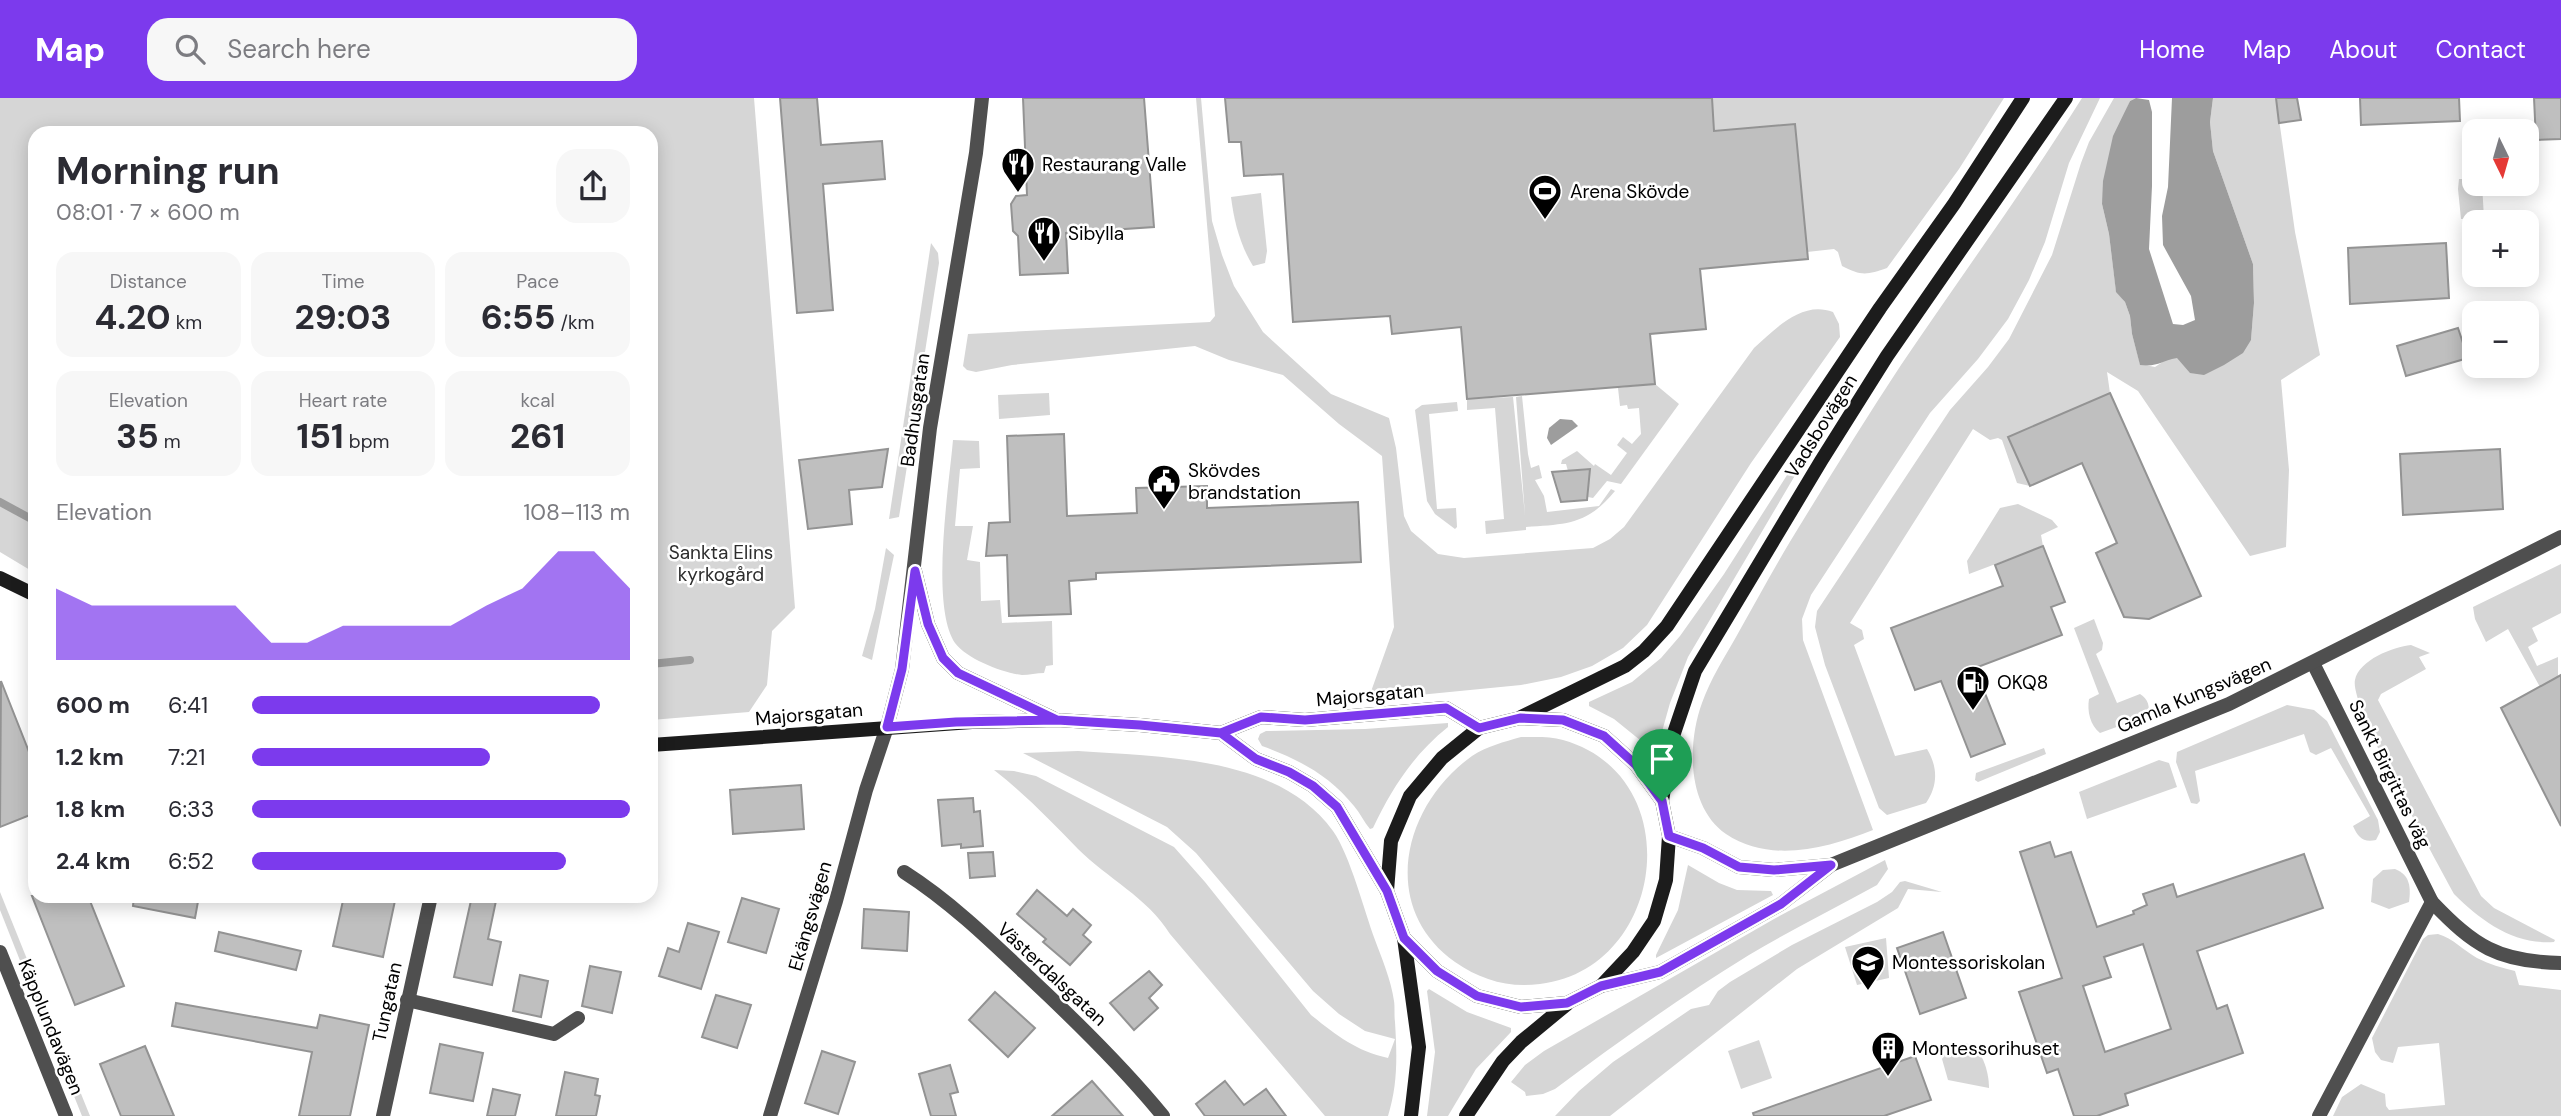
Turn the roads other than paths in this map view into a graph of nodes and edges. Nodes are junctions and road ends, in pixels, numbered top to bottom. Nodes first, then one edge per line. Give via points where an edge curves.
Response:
1 (982, 98) edge
2 (2023, 98) edge
3 (2066, 98) edge
4 (2561, 537) edge
5 (915, 571) junction
6 (0, 578) edge
7 (28, 592) edge
8 (2314, 663) junction
9 (1520, 718) junction
10 (1057, 720) junction
11 (887, 727) junction
12 (1479, 728) junction
13 (1221, 733) junction
14 (658, 744) edge
15 (1662, 801) junction
16 (1669, 836) junction
17 (1831, 865) junction
18 (904, 872) dead end
19 (1387, 891) junction
20 (2432, 902) junction
21 (429, 903) edge
22 (1404, 938) junction
23 (0, 952) edge
24 (2561, 963) edge
25 (1601, 986) junction
26 (407, 1000) junction
27 (1567, 1003) junction
28 (578, 1018) dead end
29 (65, 1116) edge
30 (383, 1116) edge
31 (770, 1116) edge
32 (1163, 1116) edge
33 (1411, 1116) edge
34 (1466, 1116) edge
35 (2319, 1116) edge

1 - 5 street, Badhusgatan via 930,428
2 - 9 main road, Vadsbovägen via 1667,626 1625,666
3 - 15 main road, Vadsbovägen via 1887,356 1695,671 1672,739
4 - 8 street, Gamla Kungsvägen
5 - 10 main road via 928,624 943,658 958,673
5 - 11 street, Badhusgatan via 902,669
6 - 7 main road
8 - 17 street, Gamla Kungsvägen via 2193,719
8 - 20 street, Sankt Birgittas väg
9 - 12 main road
9 - 15 main road via 1563,720 1604,736 1636,765
10 - 11 main road, Majorsgatan
10 - 13 main road, Majorsgatan
11 - 14 main road, Majorsgatan
11 - 31 street, Ekängsvägen
12 - 13 main road, Majorsgatan via 1446,708 1305,720 1261,717
12 - 19 main road via 1442,758 1410,796 1391,841
13 - 19 main road via 1256,759 1313,786 1337,807
15 - 16 main road
16 - 17 street, Gamla Kungsvägen via 1739,867 1774,870
16 - 25 main road via 1666,880 1654,921
17 - 25 street, Gamla Kungsvägen via 1781,904 1660,972
18 - 32 street, Västerdalsgatan via 938,894 1013,962 1129,1075
19 - 22 main road
20 - 24 street, Sankt Birgittas väg via 2460,932 2489,951
20 - 35 street
21 - 26 street, Tungatan
22 - 27 main road via 1437,971 1477,996 1521,1007
22 - 33 main road via 1419,1047
23 - 29 street, Käpplundavägen
25 - 27 main road
26 - 28 street via 554,1034
26 - 30 street, Tungatan
27 - 34 main road via 1503,1061

